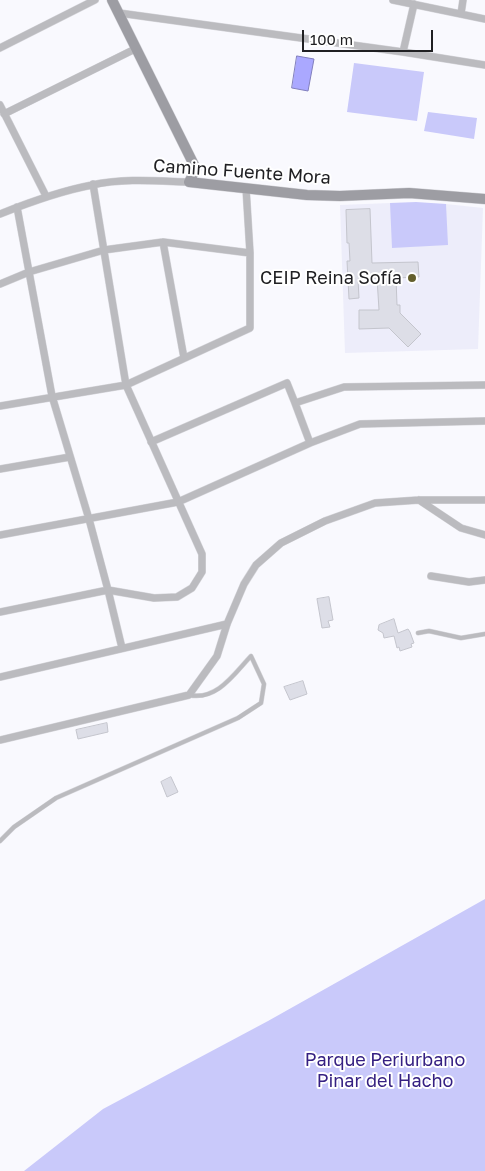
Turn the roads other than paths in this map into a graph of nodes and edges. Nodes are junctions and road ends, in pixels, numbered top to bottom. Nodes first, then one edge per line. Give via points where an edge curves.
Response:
1 (95, 0) edge
2 (112, 0) edge
3 (393, 0) edge
4 (463, 0) edge
5 (414, 4) junction
6 (119, 14) junction
7 (461, 14) junction
8 (485, 19) edge
9 (0, 48) edge
10 (136, 48) junction
11 (403, 52) junction
12 (485, 65) edge
13 (0, 105) edge
14 (4, 114) junction
15 (189, 182) junction
16 (94, 184) junction
17 (246, 188) junction
18 (46, 196) junction
19 (485, 199) edge
20 (16, 207) junction
21 (0, 214) edge
22 (163, 242) junction
23 (104, 250) junction
24 (250, 253) junction
25 (29, 272) junction
26 (0, 284) edge
27 (184, 358) junction
28 (126, 385) junction
29 (485, 385) edge
30 (52, 396) junction
31 (296, 403) junction
32 (0, 406) edge
33 (485, 421) edge
34 (151, 442) junction
35 (310, 443) junction
36 (70, 457) junction
37 (0, 469) edge
38 (419, 500) junction
39 (485, 500) edge
40 (178, 502) junction
41 (89, 519) junction
42 (0, 534) edge
43 (485, 535) edge
44 (431, 576) dead end
45 (485, 580) edge
46 (108, 590) junction
47 (0, 612) edge
48 (227, 624) junction
49 (418, 633) dead end
50 (485, 634) edge
51 (122, 648) junction
52 (0, 676) edge
53 (189, 695) junction
54 (0, 740) edge
55 (0, 841) edge

1 - 9 street
2 - 6 street
3 - 5 street
4 - 7 street
5 - 7 street
5 - 11 street
6 - 10 street
6 - 11 street
7 - 8 street
10 - 14 street
10 - 15 street via 196,169
11 - 12 street
13 - 14 street
14 - 18 street
15 - 16 street, Camino Fuente Mora
15 - 17 street, Camino Fuente Mora
16 - 18 street, Camino Fuente Mora
16 - 23 street
17 - 19 street, Camino Fuente Mora via 307,195 409,192
17 - 24 street
18 - 20 street, Camino Fuente Mora
20 - 21 street, Camino Fuente Mora
20 - 25 street
22 - 23 street
22 - 24 street
22 - 27 street
23 - 25 street
23 - 28 street
24 - 27 street via 250,328
25 - 26 street
25 - 30 street
27 - 28 street
28 - 30 street
28 - 34 street
29 - 31 street via 344,387
30 - 32 street
30 - 36 street
31 - 34 street via 287,383
31 - 35 street
33 - 35 street via 360,424
34 - 40 street
35 - 40 street
36 - 37 street
36 - 41 street
38 - 39 street
38 - 43 street via 461,528
38 - 48 street via 375,503 324,521 281,543 256,565
40 - 41 street
40 - 46 street via 202,554 202,572 192,588 176,597 154,598
41 - 42 street
41 - 46 street
44 - 45 street via 469,582
46 - 47 street
46 - 51 street
48 - 51 street
48 - 53 street via 217,656
49 - 50 lane via 430,631 461,638
51 - 52 street
53 - 54 street
53 - 55 lane via 218,691 252,656 264,684 261,703 238,718 56,798 14,827

